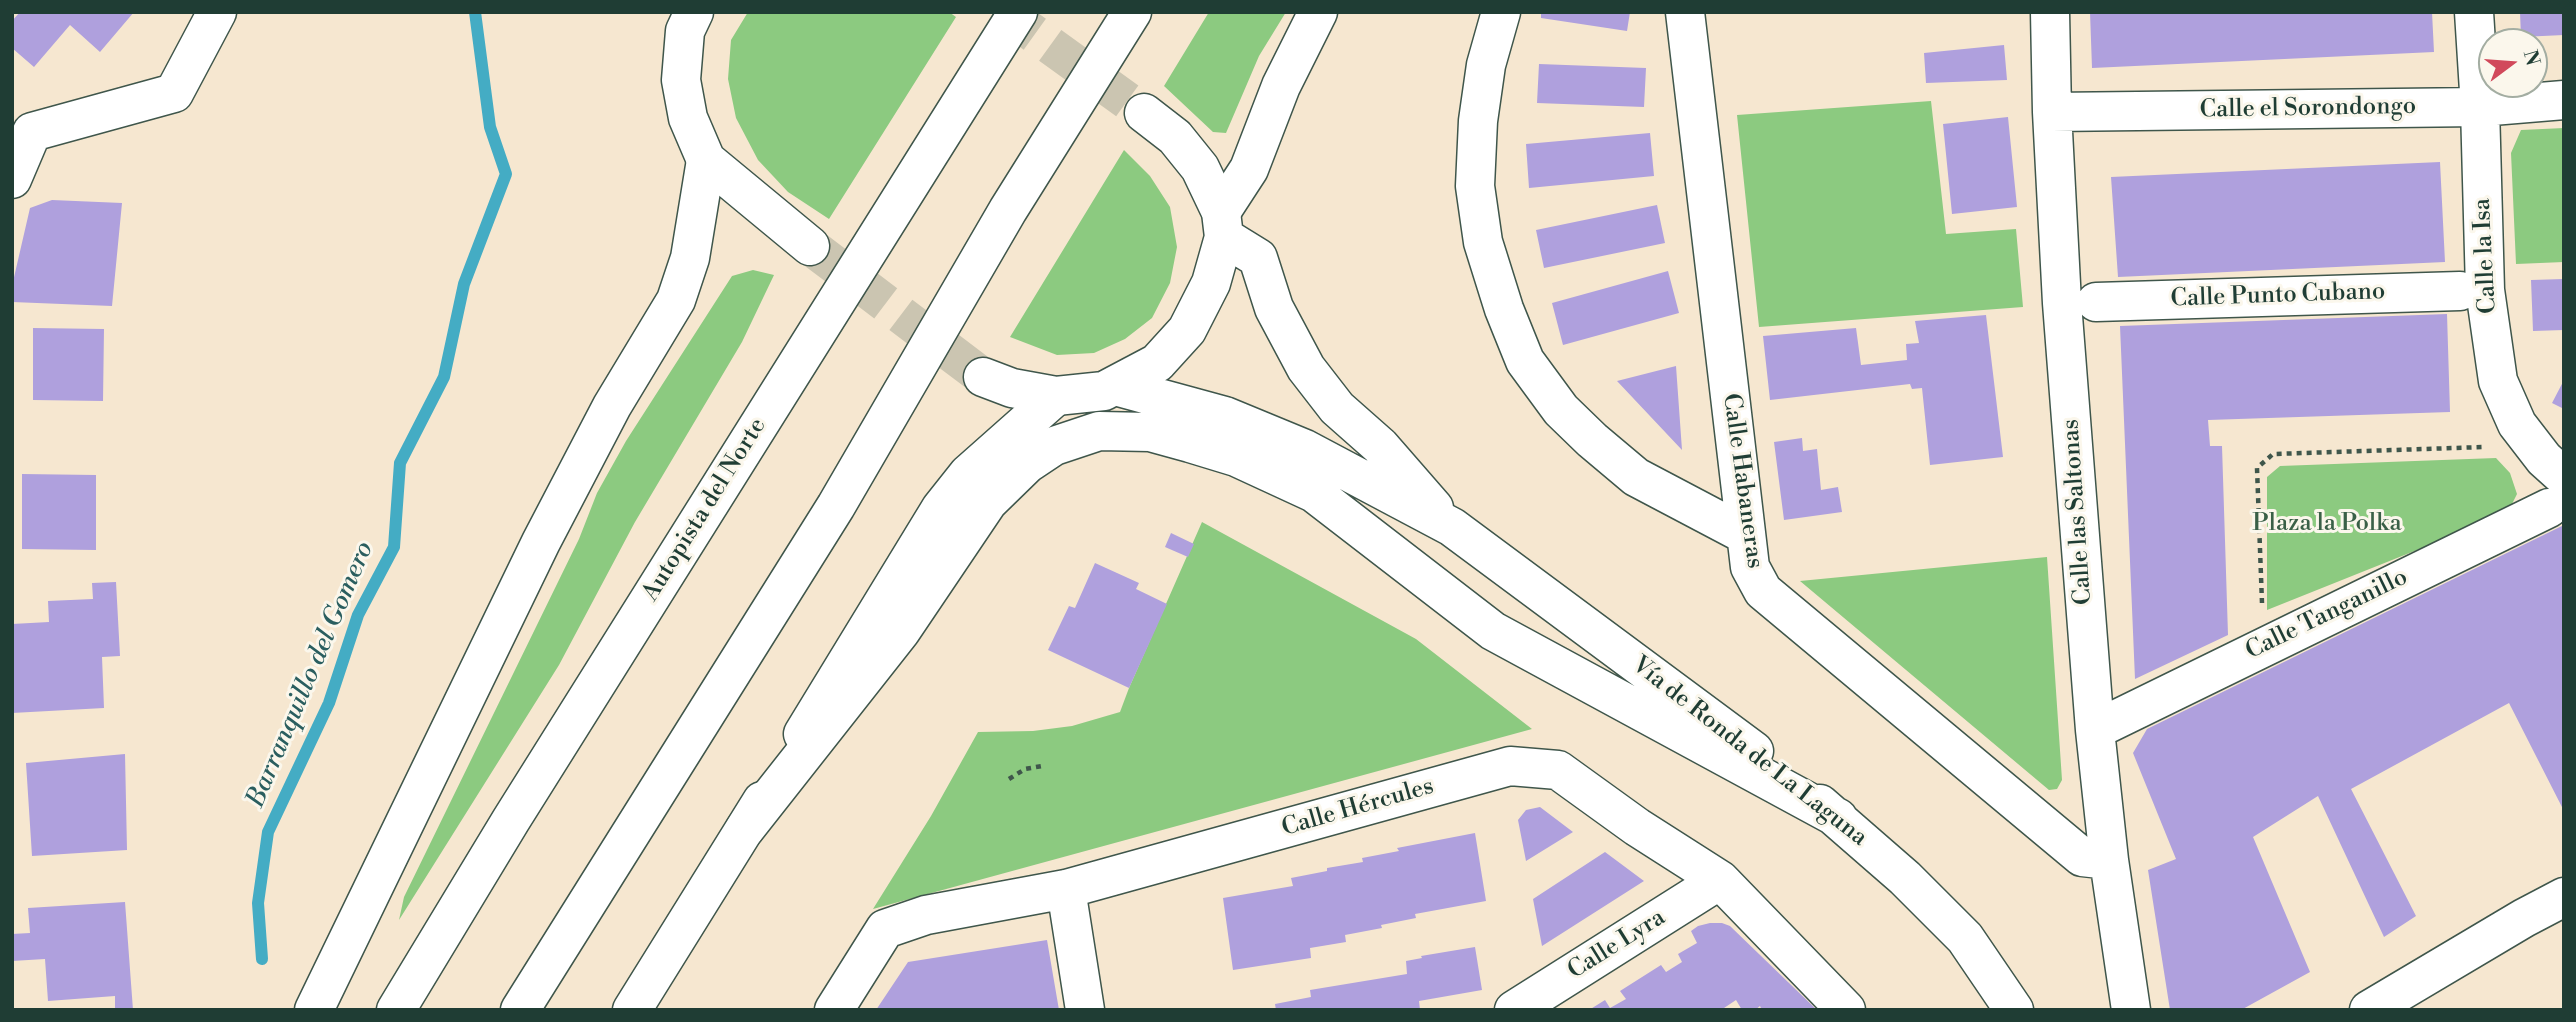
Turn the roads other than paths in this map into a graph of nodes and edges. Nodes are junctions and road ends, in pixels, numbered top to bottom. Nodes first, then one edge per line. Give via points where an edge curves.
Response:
1 (218, 12) edge
2 (694, 12) edge
3 (1018, 12) edge
4 (1132, 12) edge
5 (1318, 12) edge
6 (1501, 12) edge
7 (1685, 12) edge
8 (2050, 12) edge
9 (2474, 12) edge
10 (2564, 100) edge
11 (2480, 107) junction
12 (2052, 112) junction
13 (1144, 113) tunnel mouth
14 (22, 123) edge
15 (706, 160) junction
16 (12, 179) edge
17 (1223, 224) junction
18 (810, 246) tunnel mouth
19 (2460, 290) dead end
20 (2096, 302) dead end
21 (983, 377) tunnel mouth
22 (1115, 386) junction
23 (1056, 396) junction
24 (2556, 492) edge
25 (1452, 527) junction
26 (1746, 536) junction
27 (2107, 724) dead end
28 (1838, 818) junction
29 (745, 829) junction
30 (2109, 860) junction
31 (1720, 880) junction
32 (1066, 888) junction
33 (2564, 897) edge
34 (335, 964) junction
35 (299, 1010) edge
36 (314, 1010) edge
37 (396, 1010) edge
38 (520, 1010) edge
39 (632, 1010) edge
40 (834, 1010) edge
41 (1085, 1010) edge
42 (1514, 1010) edge
43 (1846, 1010) edge
44 (2014, 1010) edge
45 (2131, 1010) edge
46 (2369, 1010) edge

1 - 14 main road via 174,93
2 - 15 main road via 685,31 681,80 688,118
3 - 37 main road, Autopista del Norte
4 - 38 main road via 1008,210 836,506
5 - 17 main road via 1281,86
6 - 26 main road via 1486,65 1475,186 1483,242 1525,361 1561,410 1636,477
7 - 26 main road, Calle Habaneras
8 - 12 main road, Calle las Saltonas
9 - 11 main road, Calle la Isa
10 - 11 main road, Calle el Sorondongo
11 - 12 main road, Calle el Sorondongo
11 - 24 main road, Calle la Isa via 2485,290 2498,381 2517,424 2544,459
12 - 30 main road, Calle las Saltonas via 2062,303
13 - 17 main road via 1175,137 1200,168
14 - 16 main road
15 - 18 main road
15 - 34 main road via 690,258 676,300 612,406 541,542
17 - 22 main road via 1211,283 1187,330 1157,363
17 - 25 main road via 1258,257 1274,307 1306,368 1337,408 1380,446
19 - 20 main road, Calle Punto Cubano
21 - 23 main road
22 - 23 main road
22 - 25 main road via 1225,416 1305,449
23 - 29 main road via 968,474 941,508
24 - 27 main road, Calle Tanganillo
25 - 28 main road, Vía de Ronda de La Laguna
26 - 30 main road, Calle Habaneras via 1750,567 1763,591 2082,857
28 - 29 main road via 1493,631 1314,493 1236,457 1180,440 1150,432 1099,431 1054,446 1027,464 988,502 901,631
28 - 44 main road, Vía de Ronda de La Laguna via 1965,938
29 - 39 main road
30 - 45 main road, Calle las Saltonas
31 - 32 main road, Calle Hércules via 1558,770 1510,766
31 - 42 main road, Calle Lyra
31 - 43 main road, Calle Hércules
32 - 40 main road, Calle Hércules via 926,915 886,929
32 - 41 main road
33 - 46 main road
34 - 35 main road
34 - 36 main road

